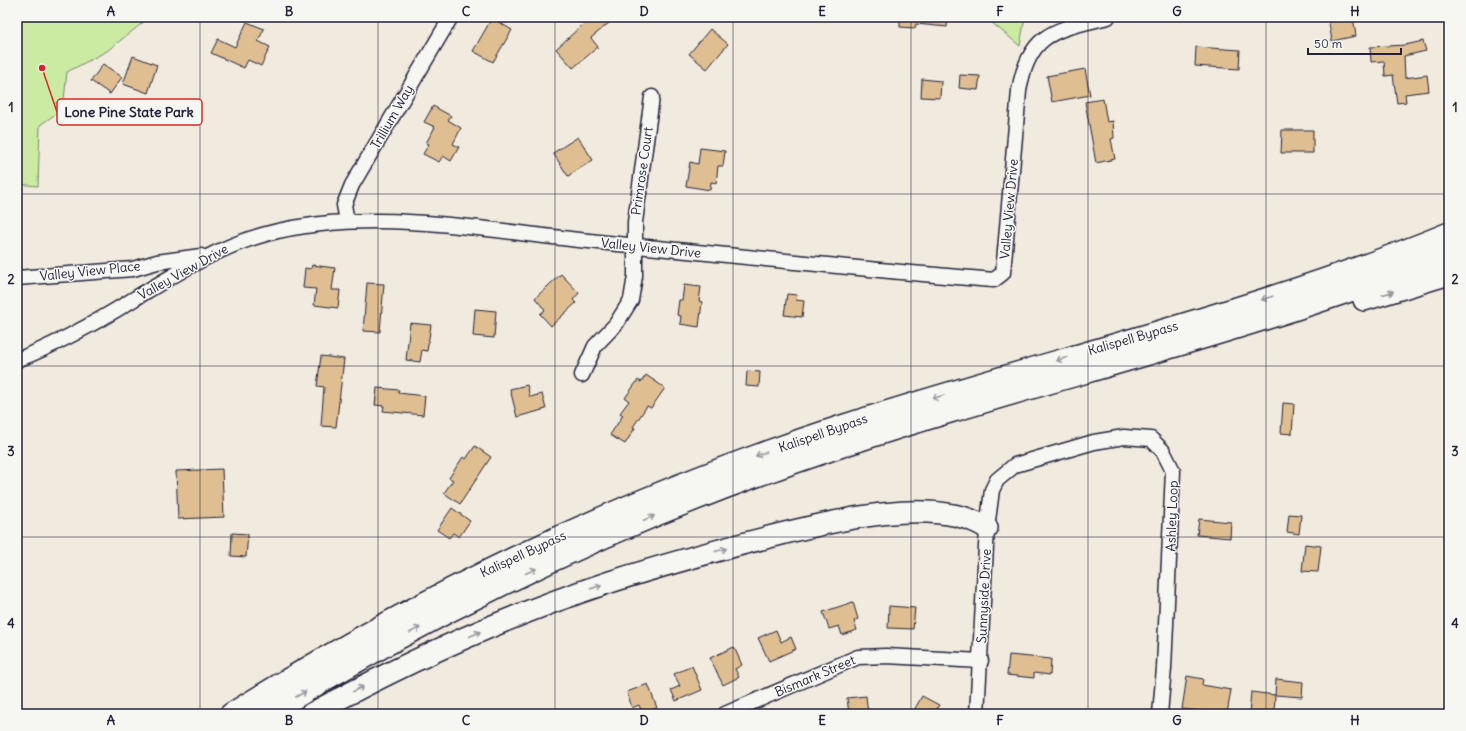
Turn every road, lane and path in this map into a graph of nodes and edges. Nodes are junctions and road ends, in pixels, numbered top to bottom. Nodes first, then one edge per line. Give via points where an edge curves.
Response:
1 (451, 17) edge
2 (1108, 17) edge
3 (652, 97) dead end
4 (1449, 220) edge
5 (347, 221) junction
6 (1449, 233) edge
7 (634, 246) junction
8 (1449, 254) edge
9 (209, 255) junction
10 (1449, 274) edge
11 (17, 278) edge
12 (1296, 289) junction
13 (1227, 331) junction
14 (17, 360) edge
15 (582, 375) dead end
16 (997, 480) joint
17 (987, 528) junction
18 (981, 661) junction
19 (231, 714) edge
20 (268, 714) edge
21 (311, 714) edge
22 (725, 714) edge
23 (976, 714) edge
24 (1160, 714) edge

1 - 5 street, Trillium Way via 352,185 344,205
2 - 7 street, Valley View Drive via 1054,32 1036,46 1024,66 1018,91 1003,273 994,280 834,267
3 - 7 street, Primrose Court
4 - 12 highway
5 - 7 street, Valley View Drive via 418,222
5 - 9 street, Valley View Drive via 267,234
6 - 12 highway, Kalispell Bypass
7 - 15 street, Primrose Court via 635,276 631,300 616,324 595,346
8 - 13 highway, Kalispell Bypass via 1342,294
9 - 11 street, Valley View Place via 157,262 133,269
9 - 14 street, Valley View Drive via 75,333
13 -> 10 highway via 1337,307
12 -> 19 highway, Kalispell Bypass via 845,425 672,488 573,531 431,599 351,642
20 -> 13 highway, Kalispell Bypass via 377,650 472,600 574,551 686,504 872,436
16 - 17 street, Sunnyside Drive via 992,490
16 - 24 street, Ashley Loop via 1015,465 1094,442 1124,437 1151,439 1163,451 1173,471 1173,492
17 - 18 street, Sunnyside Drive
21 -> 17 highway via 397,670 481,632 580,593 692,558 815,526 875,515 915,513 955,516
18 - 22 street, Bismark Street via 858,657
18 - 23 street, Sunnyside Drive

